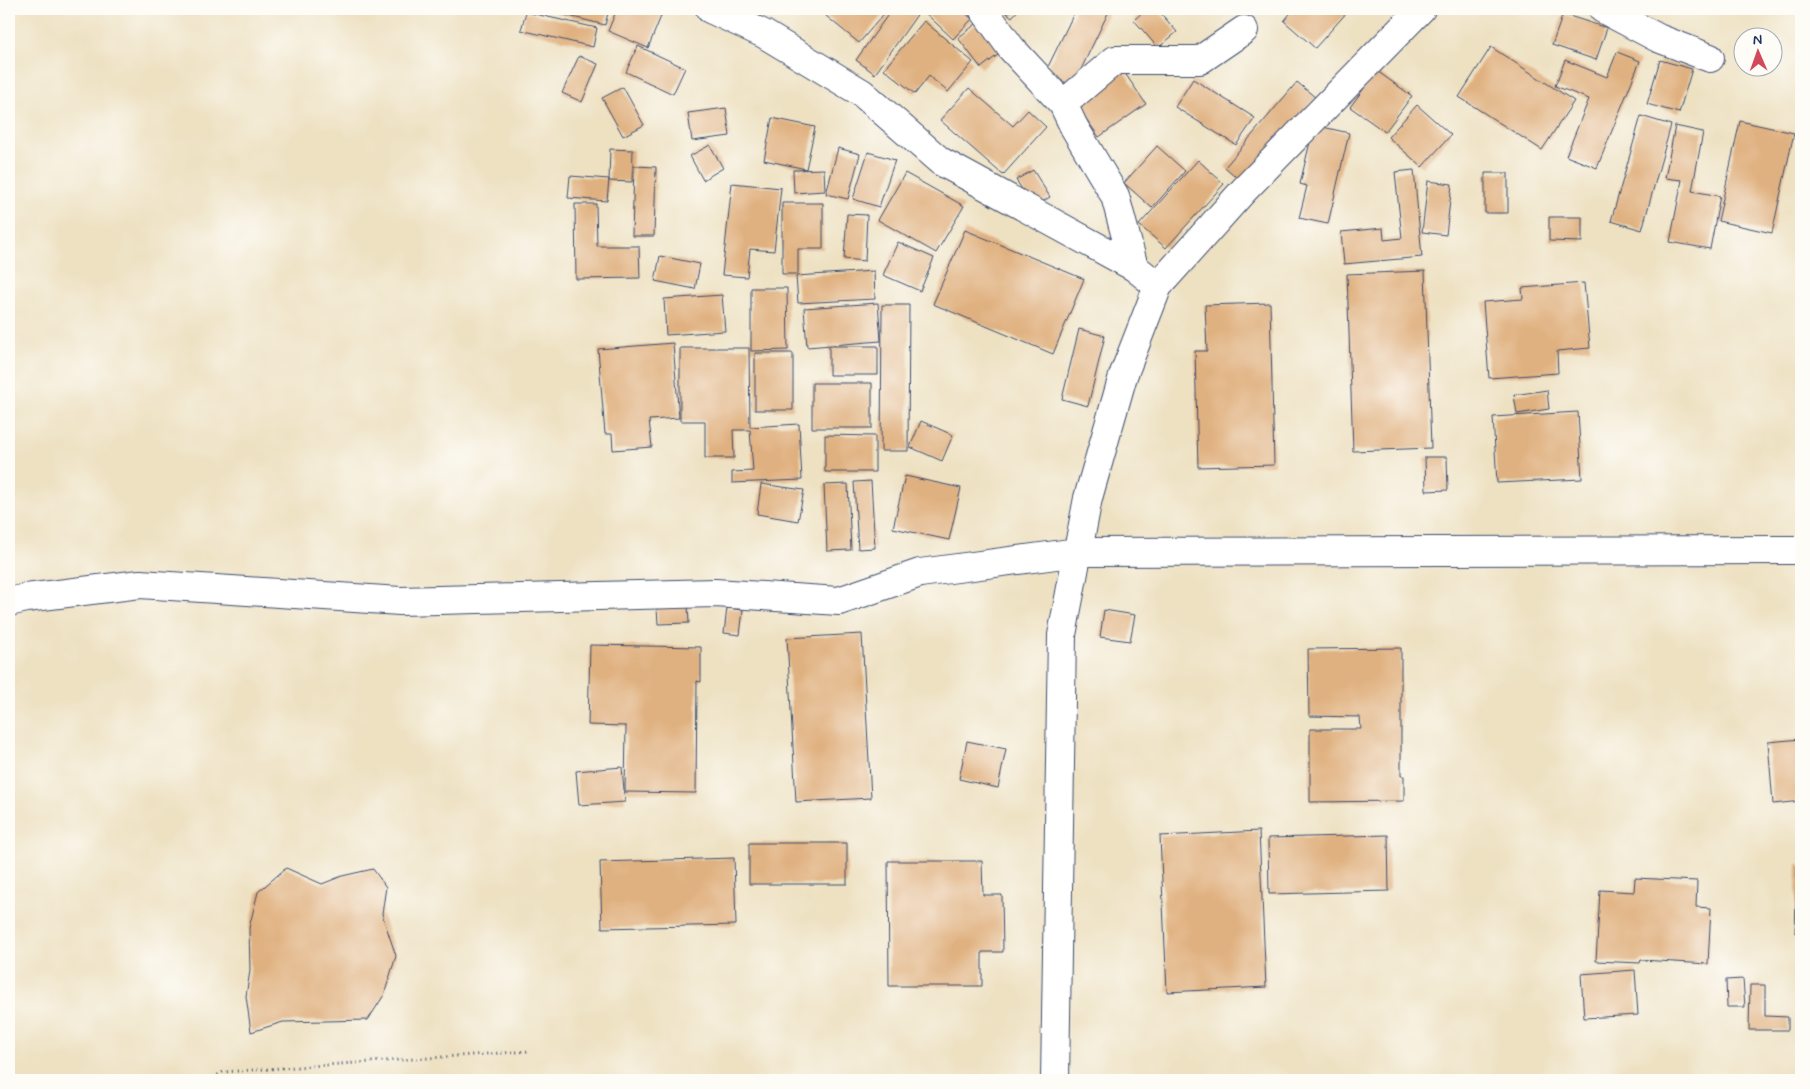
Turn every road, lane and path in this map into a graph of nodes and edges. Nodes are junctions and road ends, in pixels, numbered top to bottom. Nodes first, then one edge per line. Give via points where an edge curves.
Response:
1 (710, 9) edge
2 (983, 9) edge
3 (1421, 9) edge
4 (1603, 9) edge
5 (1244, 30) dead end
6 (1710, 58) dead end
7 (1063, 104) junction
8 (1134, 267) junction
9 (1158, 286) junction
10 (1801, 550) edge
11 (1078, 552) junction
12 (9, 602) edge
13 (532, 1051) dead end
14 (209, 1080) edge
15 (1055, 1080) edge

1 - 8 street via 764,34 862,93 940,161
2 - 7 street via 1011,48
3 - 9 street via 1244,190
4 - 6 street via 1658,38
5 - 7 street via 1200,60 1115,60
7 - 8 street via 1115,196
8 - 9 street
9 - 11 street via 1123,376 1088,498
10 - 11 street
11 - 12 street via 920,573 839,601 715,593 400,602 140,584
11 - 15 street via 1062,635
13 - 14 path via 223,1072

